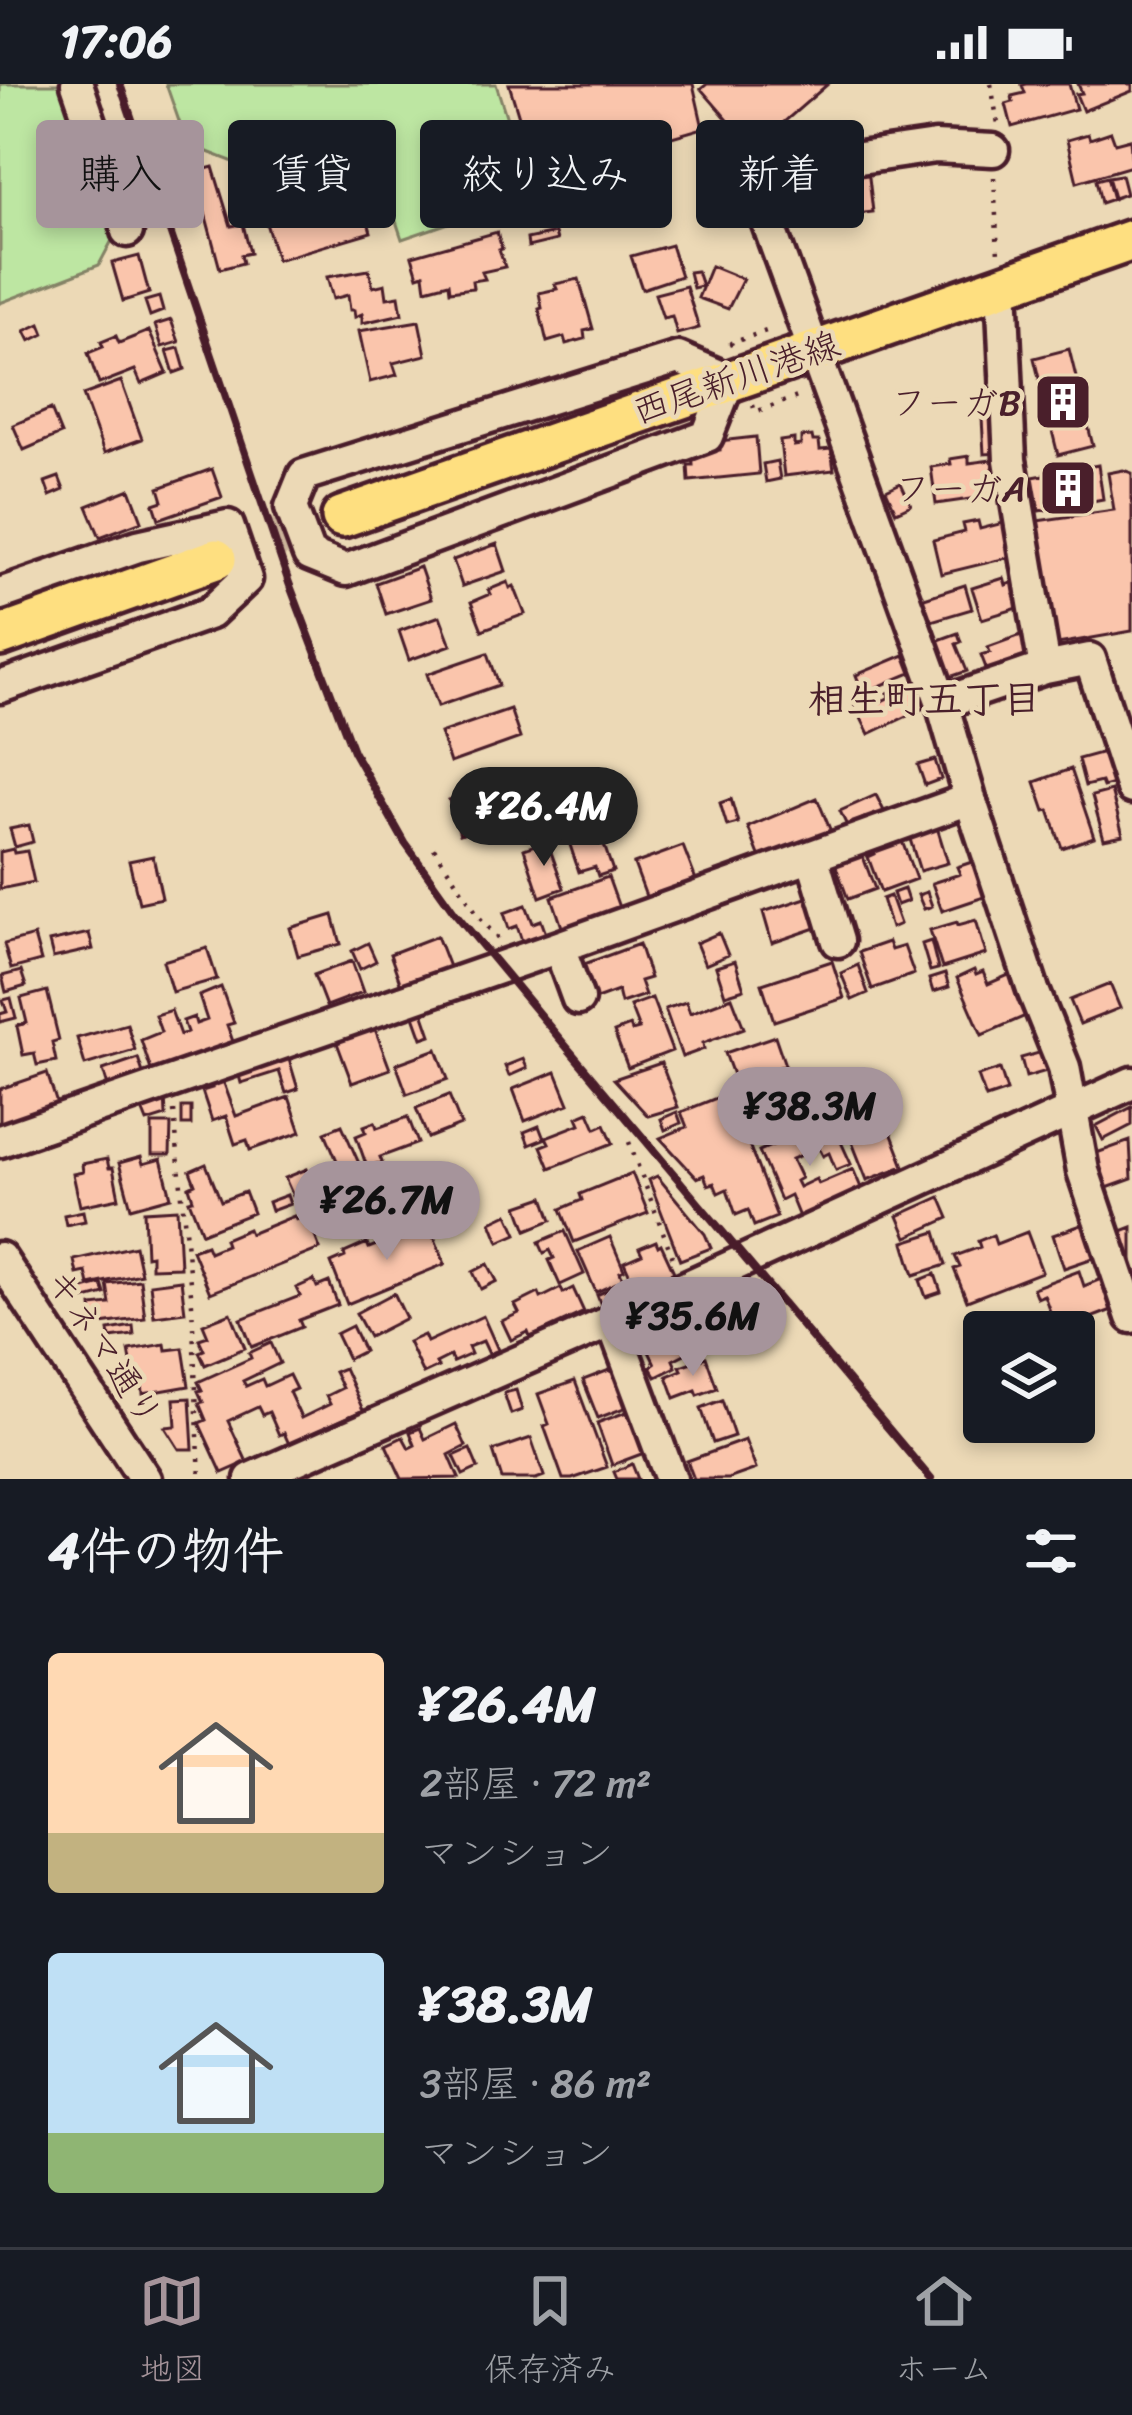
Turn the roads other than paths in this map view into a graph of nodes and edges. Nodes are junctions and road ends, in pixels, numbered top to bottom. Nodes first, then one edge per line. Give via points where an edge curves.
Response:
1 (77, 84) edge
2 (993, 151) road end
3 (127, 231) dead end
4 (1132, 240) edge
5 (1002, 284) junction
6 (802, 355) junction
7 (730, 361) junction
8 (342, 517) tunnel mouth
9 (216, 560) tunnel mouth
10 (0, 594) edge
11 (0, 636) edge
12 (1045, 668) junction
13 (0, 687) edge
14 (942, 703) junction
15 (1132, 788) edge
16 (970, 799) junction
17 (812, 856) junction
18 (838, 941) dead end
19 (559, 946) junction
20 (578, 999) dead end
21 (1132, 1083) edge
22 (1073, 1109) junction
23 (0, 1141) edge
24 (0, 1258) edge
25 (1132, 1316) edge
26 (612, 1321) junction
27 (145, 1479) edge
28 (250, 1479) edge
29 (671, 1479) edge

1 - 3 street via 127,206
2 - 6 street via 935,147 750,174
4 - 5 main road, 西尾新川港線
5 - 6 main road, 西尾新川港線
5 - 12 street via 1010,460
6 - 7 main road, 西尾新川港線
6 - 14 street
7 - 7 street via 707,436 346,570 309,554 291,507 304,475 678,358
7 - 8 main road, 西尾新川港線
9 - 11 main road
10 - 13 street via 138,546 228,526 246,579 210,613
12 - 14 street
12 - 15 street via 1090,659
14 - 16 street
16 - 17 street
16 - 22 street
17 - 18 street
17 - 19 street
19 - 20 street
19 - 23 street
21 - 22 street
22 - 25 street via 1083,1171
22 - 26 street
24 - 27 street, キネマ通り
26 - 28 street
26 - 29 street

